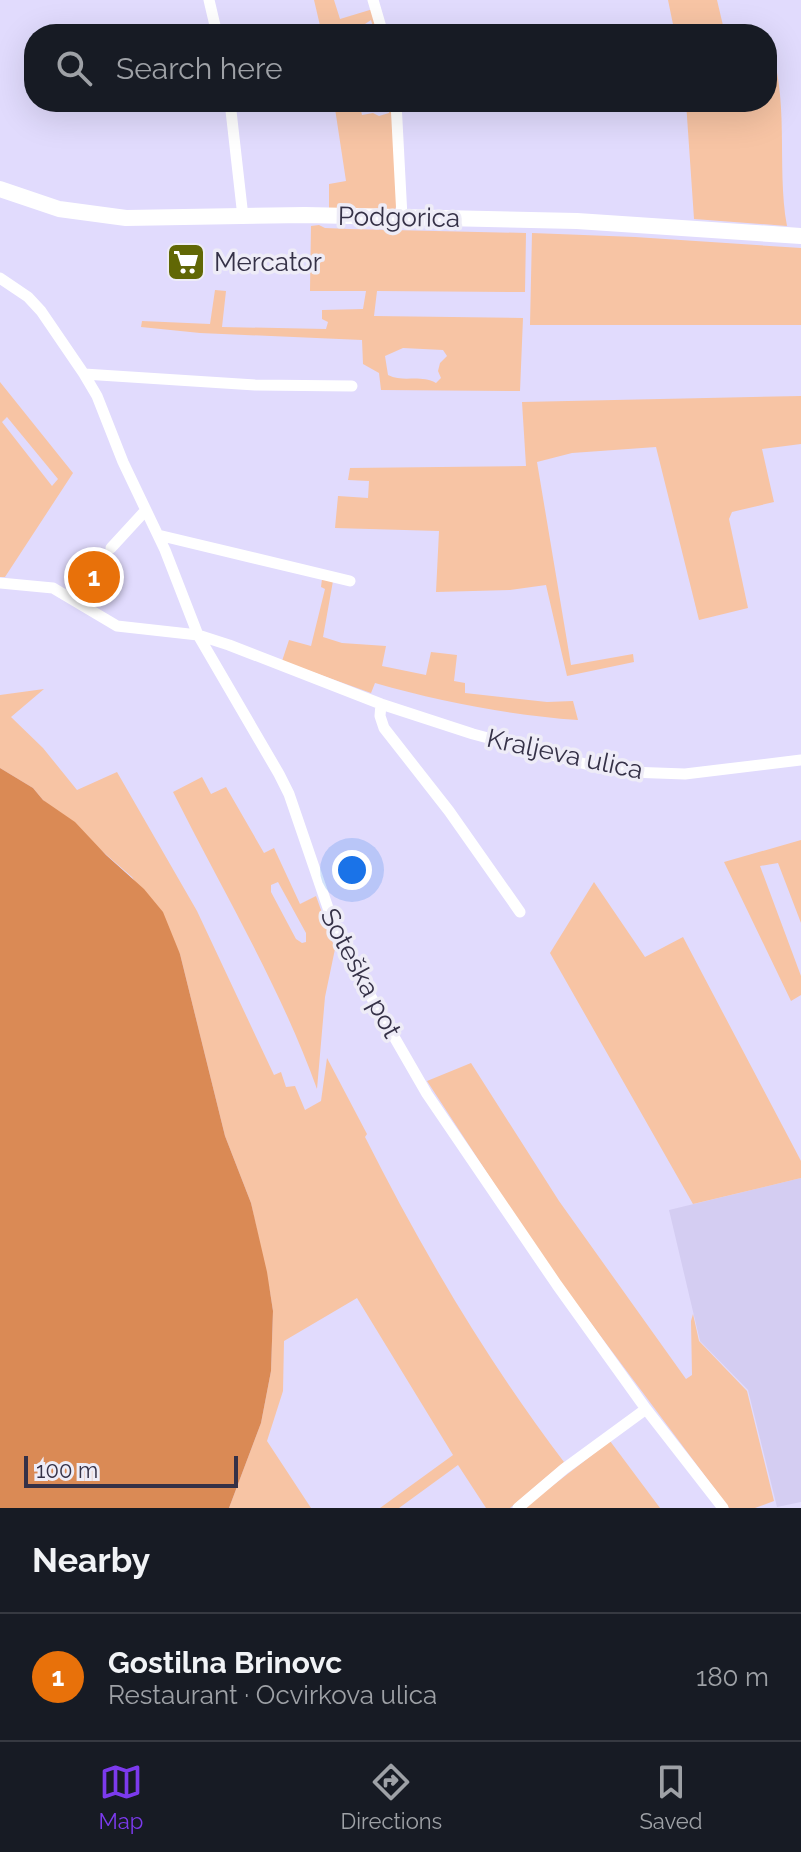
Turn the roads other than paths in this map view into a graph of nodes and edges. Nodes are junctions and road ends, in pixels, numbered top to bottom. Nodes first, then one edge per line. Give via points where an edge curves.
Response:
1 (209, 0) edge
2 (373, 0) edge
3 (215, 24) edge
4 (380, 24) edge
5 (231, 112) edge
6 (397, 112) edge
7 (0, 189) edge
8 (243, 217) junction
9 (402, 217) junction
10 (801, 236) edge
11 (0, 278) edge
12 (84, 374) junction
13 (352, 386) dead end
14 (145, 511) junction
15 (158, 535) junction
16 (111, 548) dead end
17 (350, 581) dead end
18 (0, 583) edge
19 (198, 635) junction
20 (381, 704) junction
21 (801, 760) edge
22 (520, 912) dead end
23 (646, 1409) junction
24 (518, 1508) edge
25 (723, 1508) edge

1 - 3 street
2 - 4 street
5 - 8 street
6 - 9 street
7 - 8 main road, Podgorica via 105,217
8 - 9 main road, Podgorica
9 - 10 main road, Podgorica via 605,222
11 - 12 street, Soteška pot via 41,311
12 - 13 street
12 - 14 street, Soteška pot
14 - 15 street, Soteška pot
14 - 16 street
15 - 17 street
15 - 19 street, Soteška pot
18 - 19 street, Kraljeva ulica via 60,591 117,626
19 - 20 street, Kraljeva ulica
19 - 23 street, Soteška pot via 279,774 340,943 427,1094
20 - 21 street, Kraljeva ulica via 473,734 629,772 685,774
20 - 22 street via 384,728
23 - 24 street
23 - 25 street, Soteška pot

